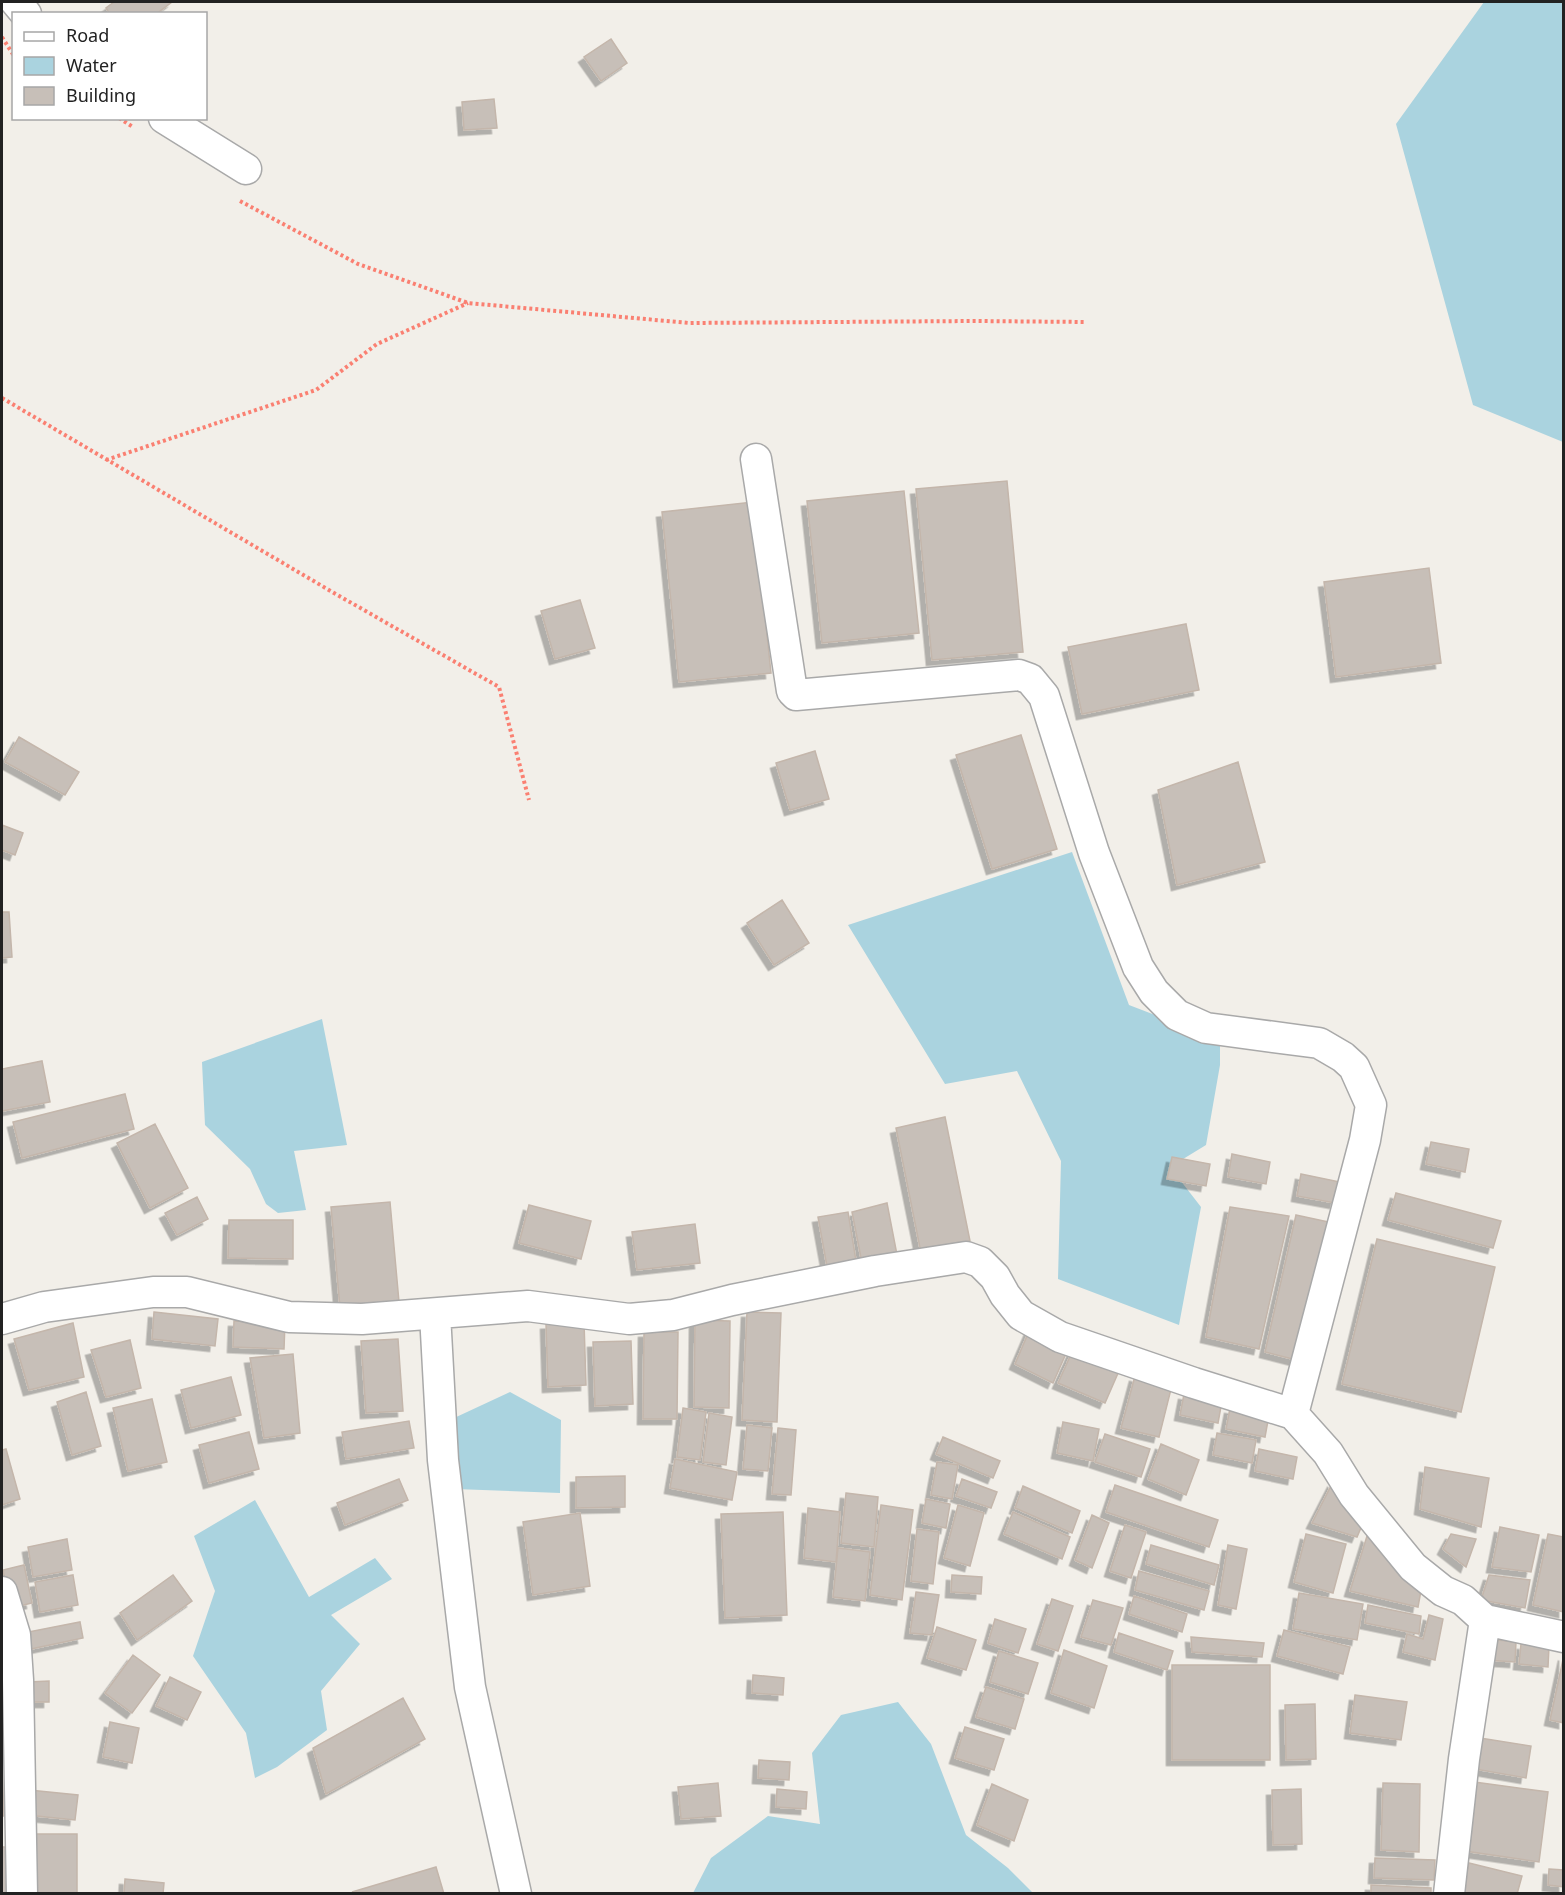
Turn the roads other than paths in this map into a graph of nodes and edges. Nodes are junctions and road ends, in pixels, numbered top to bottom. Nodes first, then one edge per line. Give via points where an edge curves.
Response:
1 (152, 125) edge
2 (246, 169) dead end
3 (756, 459) dead end
4 (435, 1314) junction
5 (2, 1319) edge
6 (1293, 1414) junction
7 (2, 1592) edge
8 (1485, 1620) junction
9 (1563, 1637) edge
10 (22, 1893) edge
11 (516, 1893) edge
12 (1449, 1893) edge

1 - 2 street
3 - 6 street via 792,691 796,696 1019,675 1030,679 1044,696 1094,853 1138,967 1154,992 1177,1015 1206,1028 1319,1043 1354,1067 1371,1106 1367,1129
4 - 5 street via 362,1319 289,1317 187,1292 153,1292 44,1307
4 - 6 street via 528,1306 629,1319 673,1315 875,1271 966,1257 980,1262 995,1276 1021,1315 1060,1336
4 - 11 street via 443,1460 470,1687
6 - 8 street via 1328,1453 1354,1496 1413,1567 1443,1591 1463,1600
7 - 10 street via 15,1635 18,1680
8 - 9 street
8 - 12 street

